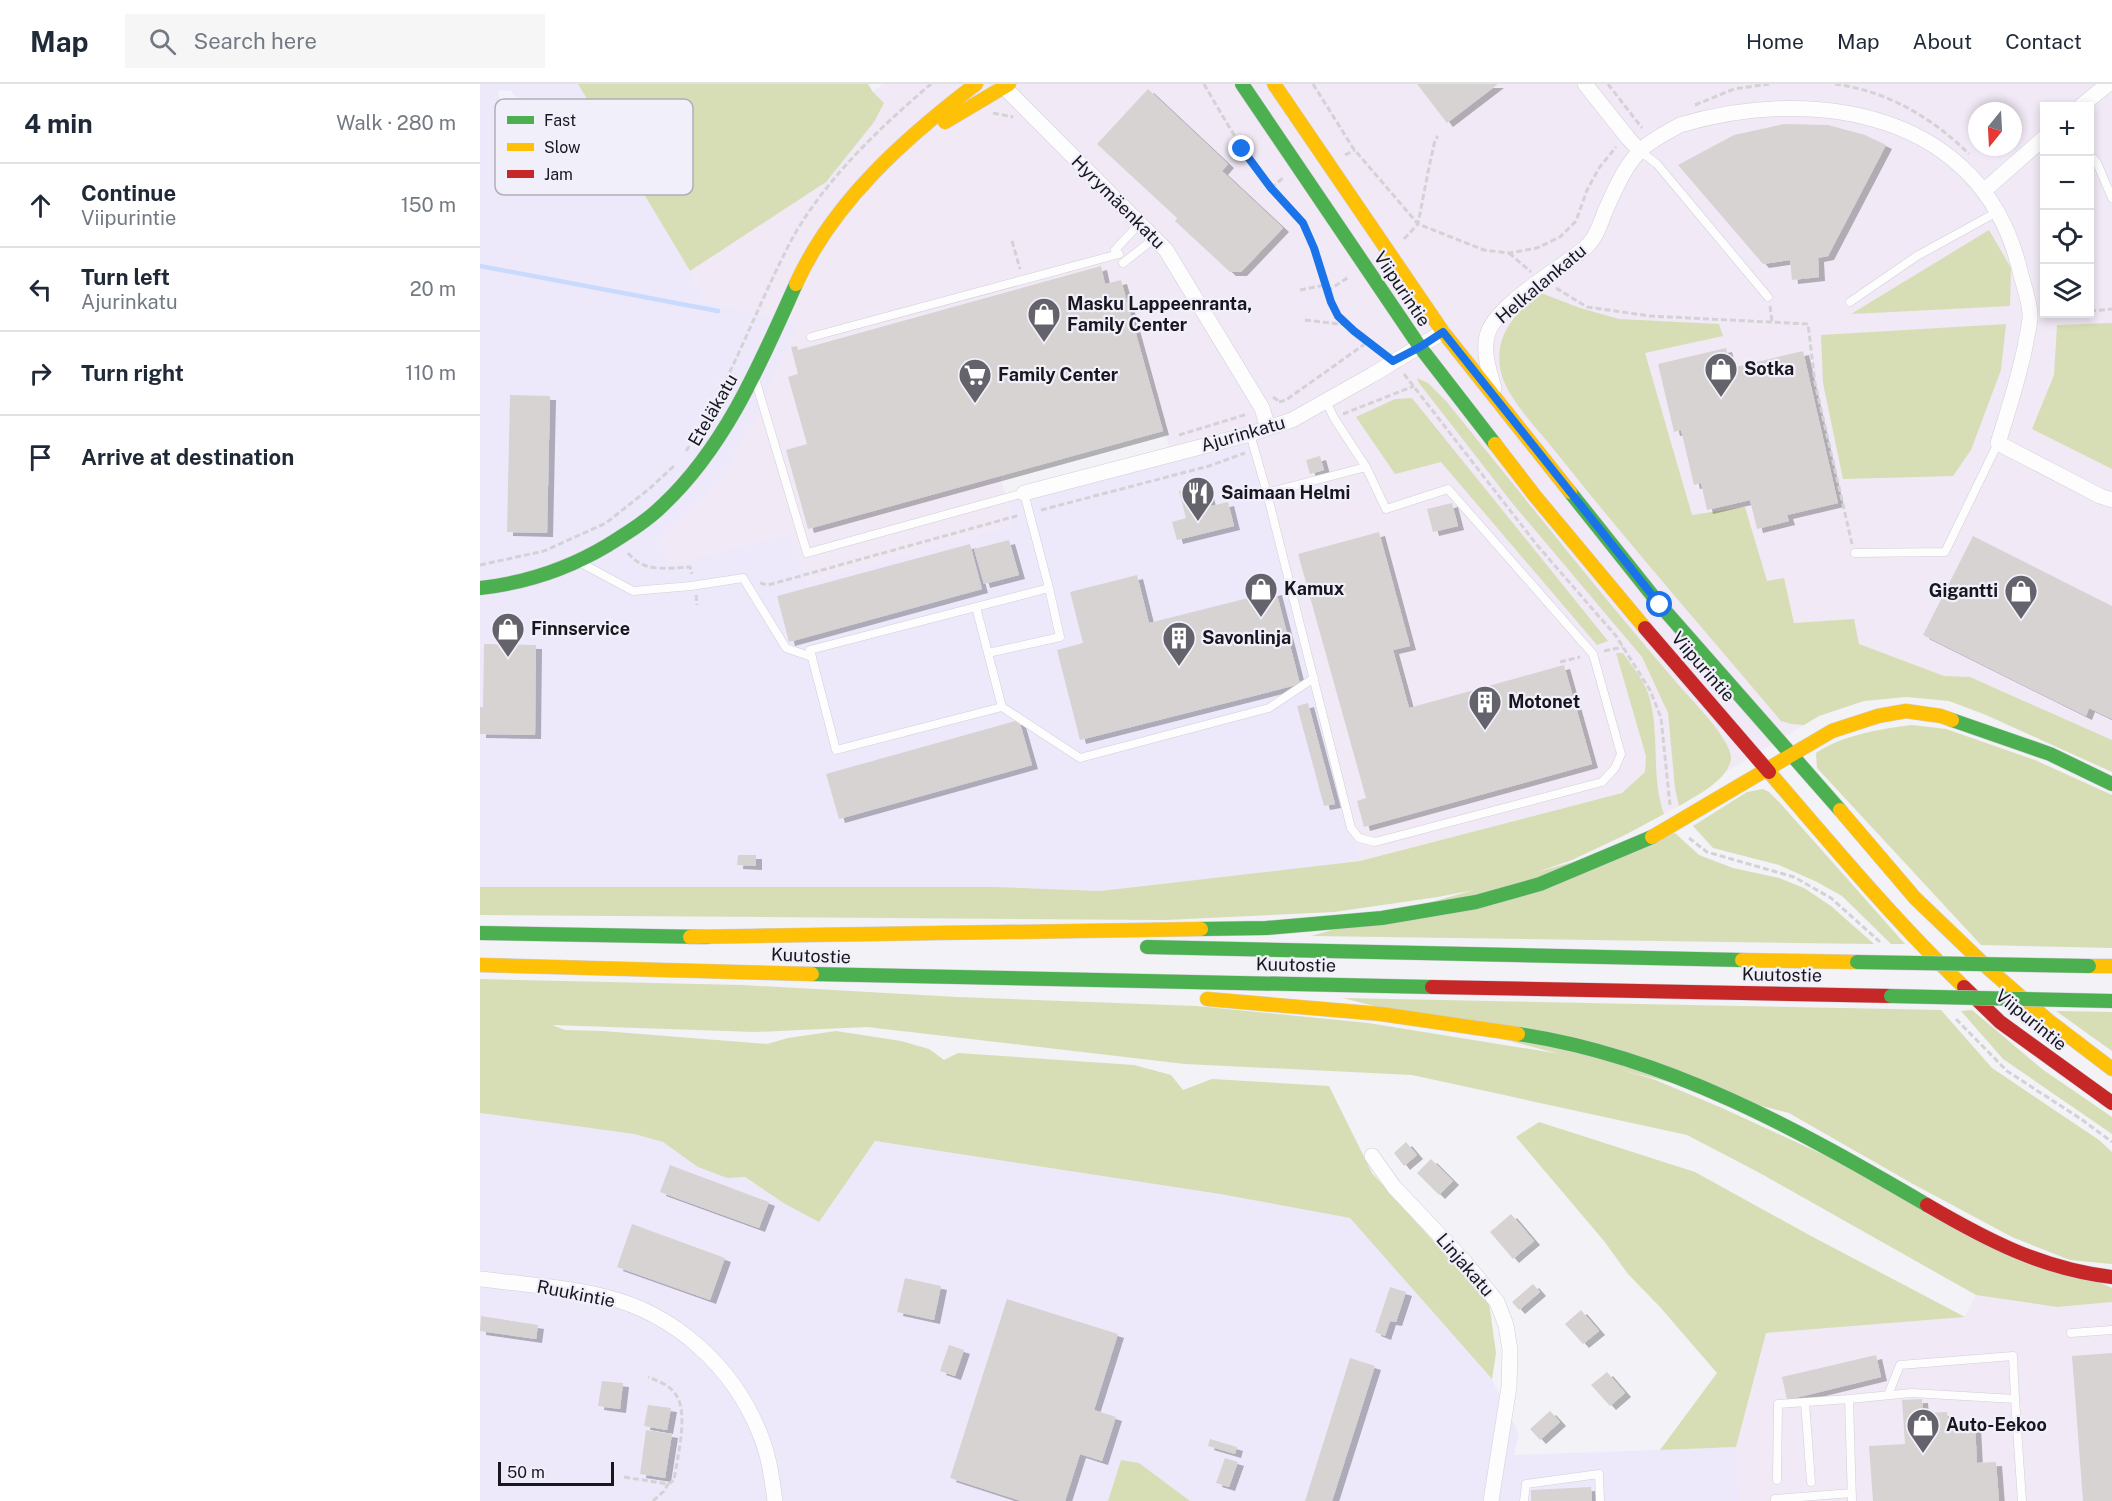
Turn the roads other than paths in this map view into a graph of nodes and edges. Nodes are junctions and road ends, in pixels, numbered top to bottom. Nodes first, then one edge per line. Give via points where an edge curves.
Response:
1 (976, 84) edge
2 (1242, 84) edge
3 (1274, 84) edge
4 (1585, 84) edge
5 (2108, 84) edge
6 (1005, 85) edge
7 (1764, 90) edge
8 (2086, 102) edge
9 (1868, 104) dead end
10 (2040, 142) edge
11 (1640, 151) junction
12 (893, 154) junction
13 (2091, 156) edge
14 (1986, 189) junction
15 (2112, 198) edge
16 (1998, 211) junction
17 (1140, 223) junction
18 (1155, 238) junction
19 (1124, 263) dead end
20 (1768, 297) road end
21 (1850, 302) dead end
22 (1443, 332) junction
23 (811, 337) dead end
24 (1420, 347) junction
25 (754, 374) junction
26 (1326, 401) junction
27 (1498, 402) junction
28 (1268, 428) junction
29 (1250, 434) junction
30 (1998, 443) junction
31 (1366, 467) junction
32 (1267, 493) junction
33 (1024, 494) junction
34 (2112, 500) edge
35 (1855, 553) road end
36 (579, 561) junction
37 (480, 588) edge
38 (1049, 588) junction
39 (976, 607) junction
40 (988, 653) junction
41 (812, 657) junction
42 (1314, 678) junction
43 (1002, 707) junction
44 (1792, 753) junction
45 (1766, 768) junction
46 (2112, 784) edge
47 (480, 933) edge
48 (690, 937) junction
49 (1059, 945) dead end
50 (1131, 947) dead end
51 (480, 965) edge
52 (2112, 966) edge
53 (816, 974) junction
54 (1136, 994) dead end
55 (1195, 998) dead end
56 (2112, 1001) edge
57 (2112, 1070) edge
58 (2112, 1102) edge
59 (1372, 1156) dead end
60 (2112, 1277) edge
61 (480, 1279) edge
62 (2112, 1330) edge
63 (2071, 1332) dead end
64 (1888, 1395) junction
65 (1849, 1399) junction
66 (2015, 1399) junction
67 (1805, 1402) junction
68 (1777, 1480) dead end
69 (1811, 1482) dead end
70 (1852, 1497) edge
71 (1813, 1498) edge
72 (774, 1501) edge
73 (1491, 1501) edge
74 (1524, 1501) edge
75 (1600, 1501) edge
76 (1775, 1501) edge
77 (2022, 1501) edge

1 - 12 main road, Eteläkatu via 928,120
2 - 24 main road, Viipurintie
3 - 22 main road, Viipurintie
4 - 11 street
5 - 8 street
6 - 12 main road, Eteläkatu
6 - 17 street, Hyrymäenkatu
7 - 11 street, Helkalankatu via 1681,124
9 - 14 street via 1898,114 1931,133 1959,157
10 - 14 street
11 - 20 lane via 1657,164
11 - 27 street, Helkalankatu via 1617,184 1588,246 1496,318 1487,335 1486,359
12 - 25 main road, Eteläkatu via 860,188 814,248
13 - 15 lane
14 - 16 street
16 - 21 lane via 1917,256
16 - 30 street via 2014,247 2030,314 2019,378
17 - 18 street, Hyrymäenkatu
17 - 23 lane via 1117,252
18 - 19 lane
18 - 28 street, Hyrymäenkatu via 1166,249 1262,408
22 - 24 street, Ajurinkatu
22 - 27 main road, Viipurintie
24 - 26 street, Ajurinkatu
24 - 45 main road, Viipurintie via 1542,505
25 - 33 lane via 807,553
25 - 36 main road, Eteläkatu via 723,433 689,481 655,515 618,541
26 - 28 street, Ajurinkatu
26 - 31 lane
27 - 44 main road, Viipurintie via 1660,605
28 - 29 street, Ajurinkatu
29 - 32 lane
29 - 33 street, Ajurinkatu
30 - 34 street
30 - 35 lane via 1946,552
31 - 32 lane
31 - 42 lane via 1386,509 1448,489 1463,505 1593,654 1621,754 1602,782 1375,842 1359,838 1351,828
32 - 42 lane
33 - 38 lane
36 - 37 main road, Eteläkatu via 508,586
36 - 41 lane via 633,591 743,578 786,648
38 - 39 lane
38 - 40 lane via 1060,637
39 - 40 lane
39 - 41 lane via 810,650
40 - 43 lane
41 - 43 lane via 836,750
42 - 43 lane via 1269,708 1080,758
44 - 45 main road
44 - 46 main road via 1832,731 1906,711 1941,716 2000,736 2050,754
44 - 57 main road, Viipurintie via 1916,898 1990,970
45 - 48 main road via 1648,838 1540,884 1476,902 1382,918 1266,928
45 - 58 main road, Viipurintie via 1929,954 2000,1022
47 - 48 main road, Kuutostie
48 - 49 main road, Kuutostie
50 - 52 main road, Kuutostie, bridge
51 - 53 main road, Kuutostie
53 - 54 main road
53 - 56 main road, Kuutostie, bridge
55 - 60 main road via 1314,1005 1417,1018 1557,1041 1647,1067 1725,1096 1786,1125 1982,1236 2046,1263 2092,1276
59 - 73 street, Linjakatu via 1394,1187 1497,1302 1506,1324 1509,1387
61 - 72 street, Ruukintie via 608,1297 648,1312 683,1332 714,1360 743,1398 761,1435
62 - 63 lane
64 - 65 lane
64 - 66 lane
64 - 66 lane via 1900,1365 2013,1356
65 - 67 lane
65 - 70 lane
66 - 77 lane
67 - 68 lane via 1778,1404
67 - 69 lane
70 - 71 lane
71 - 76 lane
74 - 75 lane via 1526,1484 1599,1474

